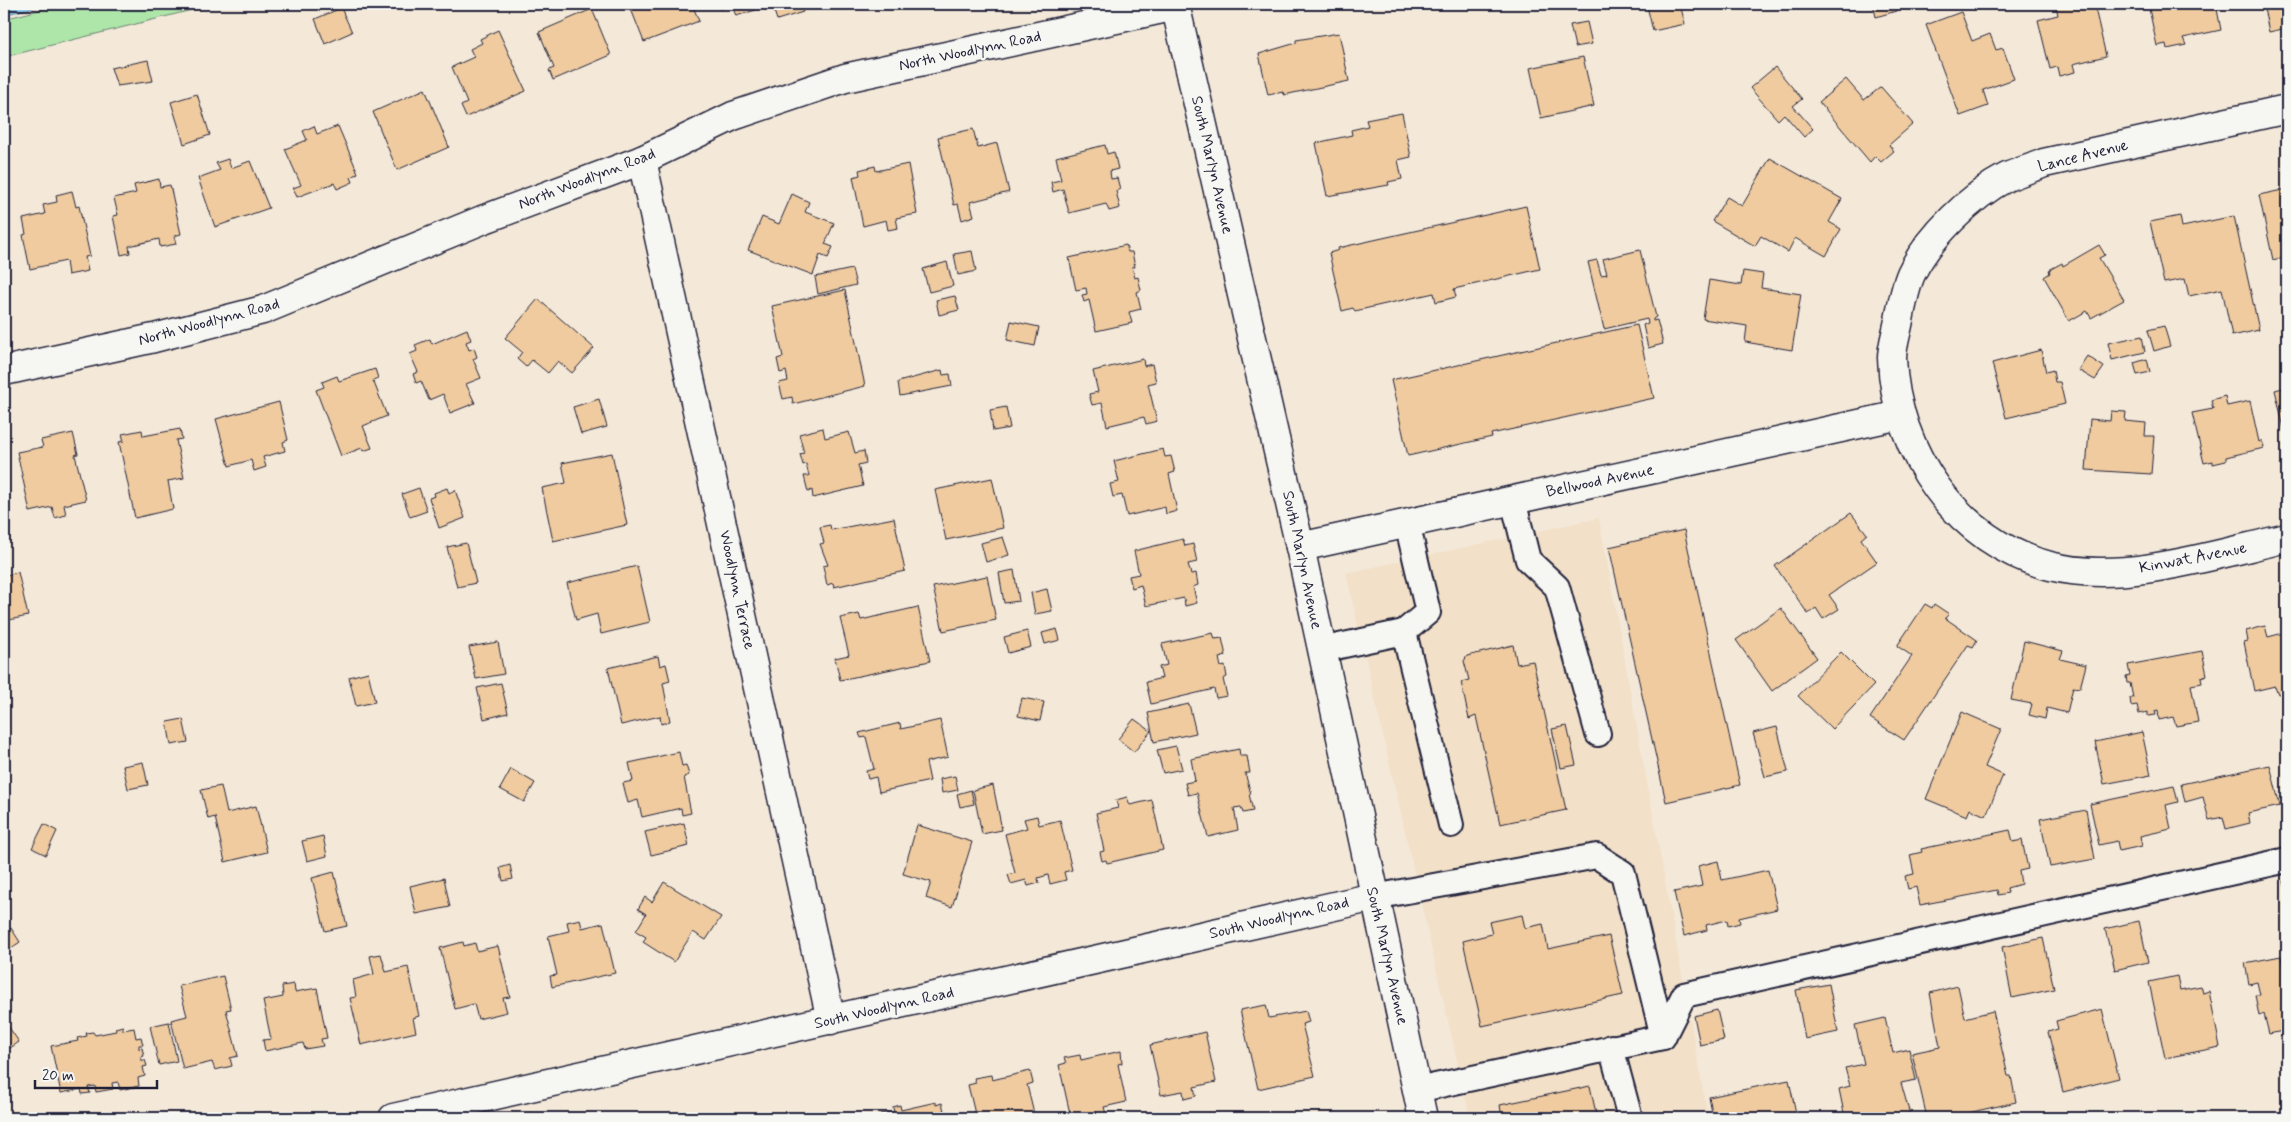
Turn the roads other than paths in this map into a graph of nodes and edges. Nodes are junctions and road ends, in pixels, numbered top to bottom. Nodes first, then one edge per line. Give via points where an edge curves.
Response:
1 (1176, 5) edge
2 (2287, 109) edge
3 (642, 160) junction
4 (4, 371) edge
5 (1900, 415) junction
6 (1513, 500) junction
7 (1407, 523) junction
8 (2287, 538) edge
9 (1300, 547) junction
10 (1404, 632) junction
11 (1321, 650) junction
12 (1598, 734) dead end
13 (1451, 825) dead end
14 (2287, 860) edge
15 (1374, 897) junction
16 (832, 1020) junction
17 (1662, 1036) junction
18 (1611, 1047) junction
19 (1417, 1090) junction
20 (394, 1118) edge
21 (1423, 1118) edge
22 (1630, 1118) edge

1 - 3 street, North Woodlynn Road via 845,78 733,116
1 - 9 street, South Marlyn Avenue
2 - 5 street, Lance Avenue via 2044,163 2006,178 1972,202 1937,235 1911,274 1892,357
3 - 4 street, North Woodlynn Road via 482,220 263,310
3 - 16 street, Woodlynn Terrace
5 - 6 street, Bellwood Avenue
5 - 8 street, Kinwat Avenue via 1914,452 1944,498 1977,531 2018,554 2050,566 2085,571 2147,570
6 - 7 street, Bellwood Avenue
6 - 12 lane via 1528,560 1557,587
7 - 9 street, Bellwood Avenue
7 - 10 lane via 1428,612
9 - 11 street, South Marlyn Avenue
10 - 11 lane
10 - 13 lane
11 - 15 street, South Marlyn Avenue
14 - 17 lane via 1684,994
15 - 16 street, South Woodlynn Road
15 - 17 lane via 1597,856 1623,874
15 - 19 street, South Marlyn Avenue
16 - 20 street, South Woodlynn Road
17 - 18 lane
18 - 19 lane
18 - 22 lane
19 - 21 street, South Marlyn Avenue

